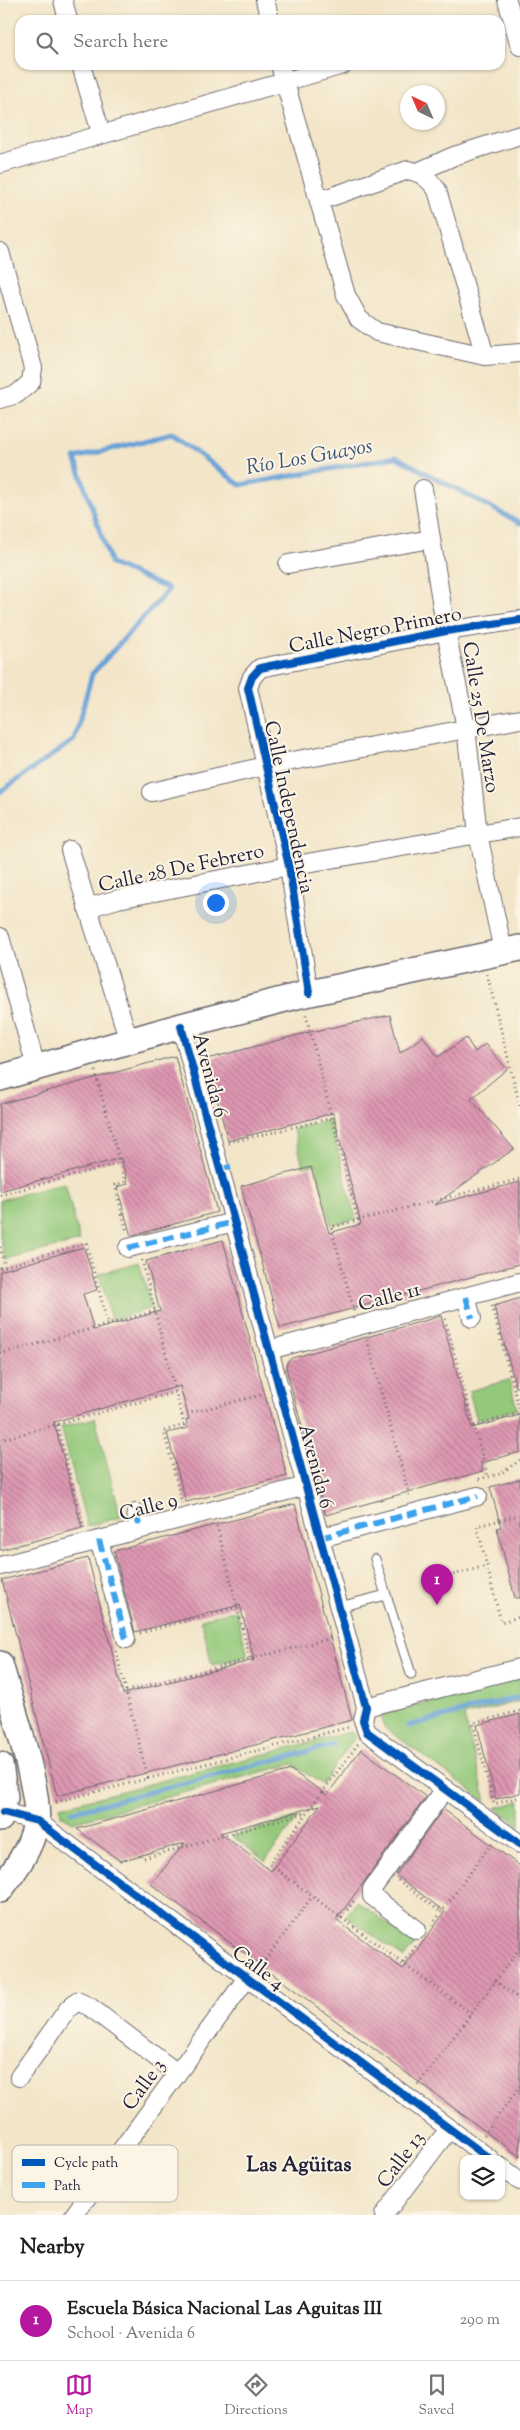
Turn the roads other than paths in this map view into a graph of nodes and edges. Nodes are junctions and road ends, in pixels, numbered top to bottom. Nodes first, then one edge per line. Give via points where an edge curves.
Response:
1 (63, 0) edge
2 (265, 0) edge
3 (507, 0) edge
4 (67, 15) edge
5 (269, 15) edge
6 (506, 19) edge
7 (520, 46) edge
8 (82, 70) edge
9 (309, 70) edge
10 (282, 74) edge
11 (101, 133) junction
12 (520, 135) edge
13 (0, 164) edge
14 (418, 172) junction
15 (319, 201) junction
16 (0, 252) edge
17 (520, 353) edge
18 (485, 356) junction
19 (0, 399) edge
20 (423, 489) dead end
21 (431, 539) junction
22 (288, 564) dead end
23 (520, 620) edge
24 (446, 631) junction
25 (248, 688) joint
26 (520, 719) edge
27 (466, 728) junction
28 (265, 766) junction
29 (152, 792) dead end
30 (520, 827) edge
31 (478, 834) junction
32 (70, 850) dead end
33 (289, 866) junction
34 (86, 908) junction
35 (0, 937) edge
36 (502, 952) edge
37 (305, 994) junction
38 (181, 1026) junction
39 (129, 1041) junction
40 (36, 1067) junction
41 (0, 1078) edge
42 (234, 1222) junction
43 (133, 1247) road end
44 (520, 1282) edge
45 (466, 1297) junction
46 (472, 1318) dead end
47 (269, 1350) junction
48 (306, 1486) junction
49 (478, 1496) road end
50 (320, 1538) junction
51 (94, 1542) junction
52 (375, 1559) dead end
53 (0, 1566) edge
54 (386, 1595) junction
55 (339, 1607) junction
56 (121, 1640) road end
57 (0, 1664) edge
58 (520, 1668) edge
59 (411, 1674) dead end
60 (366, 1721) junction
61 (0, 1765) edge
62 (445, 1789) junction
63 (36, 1814) junction
64 (2, 1816) edge
65 (520, 1844) edge
66 (0, 1890) edge
67 (422, 1933) road end
68 (248, 1979) junction
69 (177, 2073) junction
70 (19, 2077) dead end
71 (449, 2128) junction
72 (125, 2145) edge
73 (485, 2155) edge
74 (505, 2170) edge
75 (520, 2181) edge
76 (83, 2202) edge
77 (74, 2215) edge
78 (384, 2215) edge

1 - 4 street
2 - 5 street
3 - 6 street
6 - 7 street
8 - 11 street
9 - 10 street
10 - 11 street
10 - 15 street
11 - 13 street
12 - 14 street via 454,156
14 - 15 street via 408,170
14 - 18 street via 437,190
15 - 18 street via 346,295 359,319 377,332
16 - 19 street via 33,368 31,382 18,394
17 - 18 street
20 - 21 street, Calle 25 De Marzo
21 - 22 street
21 - 24 street, Calle 25 De Marzo
23 - 24 street, Calle Negro Primero
24 - 25 street, Calle Negro Primero via 260,668
24 - 27 street, Calle 25 De Marzo
25 - 28 street, Calle Independencia
26 - 27 street
27 - 28 street
27 - 31 street, Calle 25 De Marzo
28 - 29 street
28 - 33 street, Calle Independencia
30 - 31 street, Calle 28 De Febrero
31 - 33 street, Calle 28 De Febrero
31 - 36 street, Calle 25 De Marzo
32 - 34 street
33 - 34 street, Calle 28 De Febrero
33 - 37 street, Calle Independencia
34 - 39 street
35 - 40 street
36 - 37 main road
37 - 38 main road
38 - 39 main road
38 - 42 street, Avenida 6 via 214,1147 225,1168
39 - 40 main road
40 - 41 main road
42 - 43 street
42 - 47 street, Avenida 6
44 - 45 street, Calle 11
45 - 46 street
45 - 47 street, Calle 11
47 - 48 street, Avenida 6
48 - 50 street, Avenida 6
48 - 51 street, Calle 9 via 185,1518 138,1521
49 - 50 street
50 - 55 street, Avenida 6
51 - 53 street, Calle 9
51 - 56 street
52 - 54 lane
54 - 55 lane
54 - 59 lane
55 - 60 street, Avenida 6
57 - 63 main road via 31,1779
58 - 60 street
60 - 62 street
61 - 64 main road via 5,1797
62 - 65 street
62 - 67 street via 372,1889 372,1896
63 - 64 street, Calle 4
63 - 66 main road via 31,1842
63 - 68 street, Calle 4
68 - 69 street, Calle 3
68 - 71 street, Calle 4
69 - 70 street via 90,2007 77,2002 68,2009
69 - 72 street, Calle 3
71 - 73 street, Calle 4
71 - 78 street, Calle 13
74 - 75 street
76 - 77 street, Calle 3

